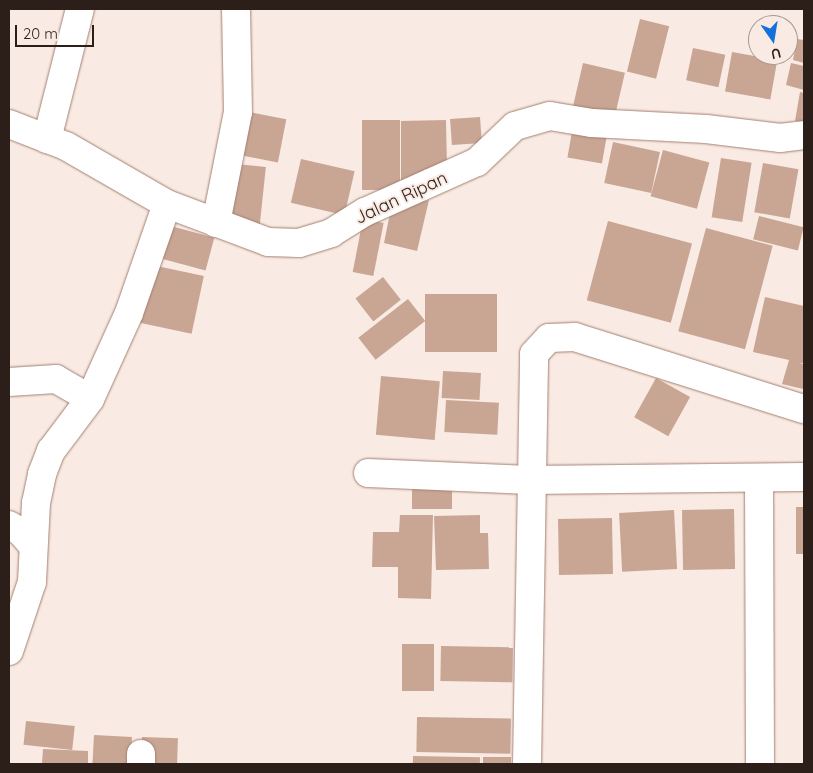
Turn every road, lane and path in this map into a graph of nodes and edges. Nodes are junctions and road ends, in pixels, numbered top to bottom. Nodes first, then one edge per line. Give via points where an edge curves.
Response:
1 (80, 9) edge
2 (236, 9) edge
3 (9, 124) edge
4 (804, 135) edge
5 (47, 139) junction
6 (166, 204) junction
7 (216, 223) junction
8 (9, 382) edge
9 (90, 399) junction
10 (804, 409) edge
11 (368, 473) dead end
12 (804, 477) edge
13 (759, 478) junction
14 (529, 480) junction
15 (9, 525) edge
16 (33, 546) junction
17 (9, 651) edge
18 (527, 764) edge
19 (760, 764) edge

1 - 5 street
2 - 7 street via 238,112
3 - 5 street, Jalan Ripan
4 - 7 street, Jalan Ripan via 770,137 706,129 592,123 550,116 514,126 477,162 365,212 331,234 299,243 268,242
5 - 6 street, Jalan Ripan via 81,154
6 - 7 street, Jalan Ripan
6 - 9 street via 129,313
8 - 9 street via 56,379
9 - 16 street via 51,451 42,474
10 - 14 street via 575,337 549,338 534,354
11 - 14 street
12 - 13 street
13 - 14 street
13 - 19 street
14 - 18 street
15 - 16 street via 21,532
16 - 17 street via 32,582

